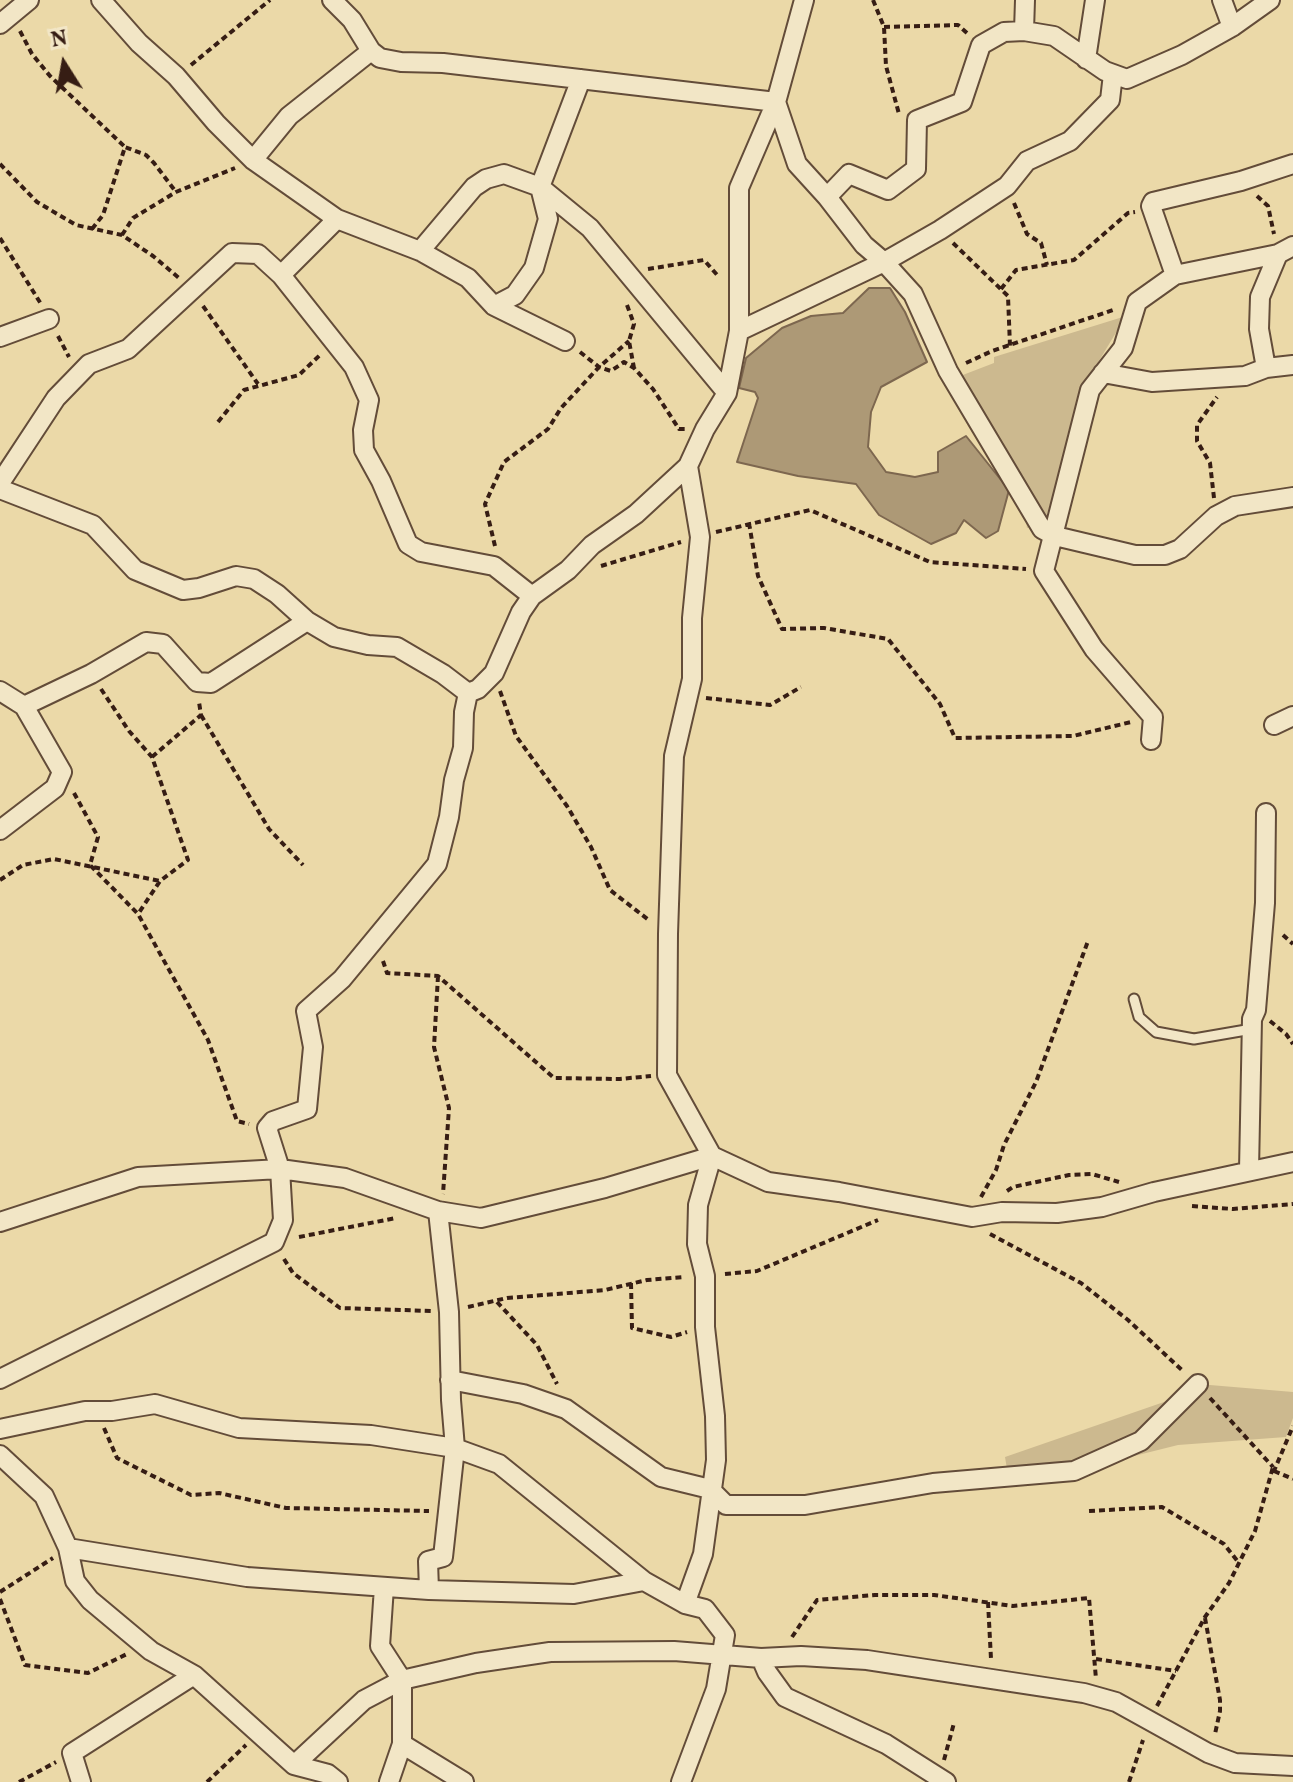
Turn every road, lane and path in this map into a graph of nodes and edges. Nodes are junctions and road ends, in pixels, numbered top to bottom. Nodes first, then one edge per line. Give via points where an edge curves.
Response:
1 (29, 0) edge
2 (101, 0) edge
3 (270, 0) edge
4 (332, 0) edge
5 (804, 0) edge
6 (873, 0) edge
7 (1025, 0) edge
8 (1095, 0) edge
9 (1222, 0) edge
10 (1270, 0) edge
11 (6, 20) edge
12 (884, 27) junction
13 (1232, 27) junction
14 (1024, 31) junction
15 (981, 45) junction
16 (371, 51) junction
17 (1086, 59) junction
18 (1113, 74) junction
19 (176, 76) junction
20 (581, 79) junction
21 (776, 102) junction
22 (917, 120) junction
23 (125, 147) junction
24 (253, 160) junction
25 (0, 164) edge
26 (1293, 164) edge
27 (1241, 181) junction
28 (1007, 186) junction
29 (540, 187) junction
30 (176, 192) junction
31 (827, 197) junction
32 (1151, 206) junction
33 (337, 219) junction
34 (92, 229) junction
35 (940, 230) junction
36 (122, 235) junction
37 (1285, 250) edge
38 (420, 251) junction
39 (884, 262) junction
40 (1047, 265) junction
41 (628, 272) junction
42 (281, 275) junction
43 (1175, 275) junction
44 (1001, 289) junction
45 (191, 290) junction
46 (739, 300) junction
47 (1137, 302) junction
48 (494, 306) junction
49 (49, 319) dead end
50 (739, 331) junction
51 (0, 337) edge
52 (565, 341) joint
53 (629, 341) junction
54 (335, 342) junction
55 (1010, 346) junction
56 (1293, 365) edge
57 (599, 367) junction
58 (634, 368) junction
59 (1266, 368) junction
60 (948, 371) junction
61 (1103, 373) junction
62 (1245, 376) junction
63 (258, 384) junction
64 (727, 393) junction
65 (218, 422) dead end
66 (705, 429) junction
67 (688, 466) junction
68 (0, 486) edge
69 (1293, 497) edge
70 (1216, 516) junction
71 (749, 523) junction
72 (1055, 536) junction
73 (700, 537) junction
74 (599, 567) dead end
75 (501, 571) junction
76 (1044, 571) junction
77 (532, 596) junction
78 (307, 621) junction
79 (494, 673) junction
80 (91, 674) junction
81 (197, 682) junction
82 (801, 687) dead end
83 (0, 691) edge
84 (468, 693) junction
85 (688, 695) junction
86 (24, 706) junction
87 (201, 715) junction
88 (1293, 716) edge
89 (1153, 717) junction
90 (1274, 725) dead end
91 (1151, 740) dead end
92 (152, 757) junction
93 (62, 772) junction
94 (1266, 813) dead end
95 (0, 830) edge
96 (90, 865) junction
97 (303, 865) dead end
98 (0, 880) edge
99 (160, 881) junction
100 (138, 914) junction
101 (668, 934) junction
102 (376, 940) junction
103 (1088, 941) dead end
104 (438, 976) junction
105 (1134, 999) dead end
106 (1256, 1010) junction
107 (1252, 1029) junction
108 (1293, 1044) edge
109 (667, 1075) junction
110 (267, 1128) junction
111 (712, 1156) junction
112 (1293, 1162) edge
113 (280, 1169) junction
114 (1249, 1170) junction
115 (1154, 1192) junction
116 (1003, 1195) dead end
117 (1293, 1204) edge
118 (1188, 1205) dead end
119 (438, 1211) junction
120 (972, 1217) junction
121 (880, 1220) dead end
122 (0, 1222) edge
123 (990, 1234) dead end
124 (274, 1242) junction
125 (705, 1276) junction
126 (631, 1283) junction
127 (496, 1301) junction
128 (449, 1312) junction
129 (705, 1327) junction
130 (0, 1379) edge
131 (450, 1380) junction
132 (1198, 1384) junction
133 (566, 1409) junction
134 (97, 1411) junction
135 (1293, 1426) edge
136 (0, 1429) edge
137 (455, 1448) junction
138 (0, 1455) edge
139 (1274, 1469) junction
140 (1293, 1479) edge
141 (710, 1489) junction
142 (1089, 1511) dead end
143 (447, 1512) junction
144 (68, 1548) junction
145 (1239, 1563) junction
146 (644, 1581) junction
147 (384, 1587) junction
148 (429, 1590) junction
149 (0, 1592) edge
150 (0, 1599) edge
151 (988, 1602) junction
152 (685, 1604) junction
153 (1205, 1617) junction
154 (144, 1645) junction
155 (722, 1656) junction
156 (761, 1658) junction
157 (1096, 1659) junction
158 (1176, 1671) junction
159 (194, 1675) junction
160 (402, 1680) junction
161 (992, 1681) junction
162 (1096, 1697) junction
163 (1150, 1720) junction
164 (954, 1723) dead end
165 (259, 1732) junction
166 (402, 1744) junction
167 (72, 1753) junction
168 (1208, 1753) junction
169 (294, 1765) junction
170 (1281, 1772) edge
171 (943, 1780) edge
172 (19, 1782) edge
173 (81, 1782) edge
174 (207, 1782) edge
175 (338, 1782) edge
176 (389, 1782) edge
177 (464, 1782) edge
178 (681, 1782) edge
179 (1129, 1782) edge

1 - 11 street
2 - 19 street
3 - 19 path
4 - 16 street
5 - 21 street
6 - 12 path
7 - 14 street
8 - 17 street
9 - 13 street
10 - 13 street
11 - 23 path via 50,76
12 - 15 path via 958,25
12 - 22 path via 886,66 899,114
13 - 18 street via 1127,79
14 - 15 street via 1004,32
14 - 17 street via 1054,36
15 - 22 street via 962,102
16 - 20 street via 401,62
16 - 24 street via 289,116
17 - 18 street
18 - 28 street via 1110,100 1070,141 1027,161
19 - 24 street
20 - 21 street
20 - 29 street
21 - 31 street via 797,164
21 - 46 street via 739,188
22 - 31 street via 916,169 888,190 849,174
23 - 30 path via 146,155
23 - 34 path via 103,215
24 - 30 path
24 - 33 street
25 - 34 path via 37,202
26 - 27 street
27 - 32 street
27 - 37 path via 1268,206
28 - 35 street
28 - 40 path via 1027,234 1041,243
29 - 38 street via 504,174 486,179
29 - 41 street via 590,228
29 - 48 street via 548,219 534,268 515,295
30 - 36 path via 133,218
31 - 39 street
32 - 40 path via 1128,213 1074,260
32 - 43 street
33 - 38 street
33 - 42 street
34 - 36 path
35 - 39 street
35 - 44 path
36 - 45 path
37 - 43 street
37 - 59 street via 1260,297
38 - 48 street via 468,278
39 - 50 street
39 - 60 street via 913,294
40 - 44 path via 1016,270
41 - 46 path via 704,260
41 - 53 path via 627,308 634,324
41 - 64 street
42 - 45 street via 258,254 232,253
42 - 54 street
43 - 47 street
44 - 55 path via 1008,296
45 - 63 path
45 - 68 street via 128,349 89,364 56,398
46 - 50 street
47 - 55 path
47 - 61 street via 1123,348
48 - 52 street
49 - 51 street
50 - 64 street
52 - 57 path
53 - 57 path
53 - 58 path
54 - 63 path via 299,375
54 - 75 street via 369,400 364,450 408,544 421,552
55 - 60 path
56 - 59 street
57 - 58 path via 611,371 624,362
57 - 75 path via 548,429 504,462 485,504
58 - 66 path via 679,429
59 - 62 street
60 - 72 street via 1042,529
61 - 62 street via 1152,382
61 - 72 street via 1090,390
62 - 70 path via 1217,397 1197,425 1197,441 1210,463
63 - 65 path via 244,390
64 - 66 street
66 - 67 street
67 - 73 street
67 - 77 street
68 - 78 street via 93,525 135,570 183,590 236,576 254,579
69 - 70 street via 1235,506
70 - 72 street via 1180,549 1165,555 1135,555
71 - 73 path
71 - 76 path via 810,510 930,562
71 - 89 path via 758,576 782,629 824,628 888,639 940,704 955,738 1073,736
72 - 76 street
73 - 74 path
73 - 85 street
75 - 77 street
76 - 89 street via 1094,649
77 - 79 street
78 - 81 street via 211,683
78 - 84 street via 334,637 397,647
79 - 84 street
79 - 101 path via 516,736 567,806 610,890
80 - 81 street via 146,642 163,644
80 - 86 street
80 - 92 path
81 - 87 path
82 - 85 path via 770,705
83 - 86 street
84 - 102 street via 463,748 437,864
85 - 101 street via 674,756
86 - 93 street
87 - 92 path
87 - 97 path via 269,829
88 - 90 street
89 - 91 street
92 - 99 path via 188,860
93 - 95 street via 55,788
93 - 96 path via 98,837
94 - 106 street
96 - 98 path via 54,859 23,865
96 - 99 path
96 - 100 path
99 - 100 path
100 - 110 path via 208,1040 237,1121
101 - 109 street
102 - 104 path via 387,973
102 - 110 street via 306,1011 313,1047 307,1109
103 - 120 path via 1036,1082
104 - 109 path via 554,1078
104 - 119 path via 434,1047 449,1108 445,1187
105 - 107 lane via 1139,1017 1156,1032 1194,1039
106 - 107 street
106 - 108 path
107 - 114 street
109 - 111 street
110 - 113 street
111 - 119 street via 481,1218
111 - 120 street via 768,1182
111 - 125 street via 698,1205 697,1244
112 - 114 street
113 - 119 street via 345,1178
113 - 122 street via 138,1177
113 - 124 street via 283,1220
114 - 115 street
115 - 116 path via 1092,1174 1013,1187
115 - 120 street via 1102,1207
117 - 118 path via 1233,1209
119 - 124 path
119 - 128 street
121 - 125 path via 757,1271
123 - 132 path via 1081,1283
124 - 128 path via 293,1273 340,1308
124 - 130 street
125 - 126 path
125 - 129 street
126 - 127 path
126 - 129 path via 632,1328 671,1337
127 - 128 path
127 - 133 path via 537,1345
128 - 131 street
129 - 141 street via 715,1416 716,1460
131 - 133 street via 523,1394
131 - 137 street
132 - 139 path
132 - 141 street via 1141,1441 1074,1471 933,1483 805,1505 726,1505
133 - 141 street via 661,1477
134 - 136 street
134 - 137 street via 155,1404 239,1428 371,1435
134 - 143 path via 117,1458 191,1495 219,1493 286,1508
135 - 139 path
137 - 143 street
137 - 146 street via 499,1464
138 - 144 street via 44,1496
139 - 140 path
139 - 145 path
141 - 152 street via 703,1554
142 - 145 path via 1162,1507 1224,1544
143 - 148 street via 443,1557 428,1561
144 - 147 street via 247,1577
144 - 149 path
144 - 154 street via 75,1581
145 - 153 path
146 - 148 street via 574,1594
146 - 152 street
147 - 148 street
147 - 160 street via 380,1646
150 - 154 path via 25,1665 88,1673
151 - 156 path via 934,1595 817,1600 788,1644
151 - 157 path via 1013,1606 1089,1598
151 - 161 path
152 - 155 street via 705,1609 725,1635
153 - 158 path
153 - 168 path via 1220,1711
154 - 159 street
155 - 156 street
155 - 160 street via 550,1652
155 - 178 street via 716,1689
156 - 161 street via 867,1660
156 - 171 street via 785,1697 886,1744
157 - 158 path
157 - 162 path
158 - 163 path
159 - 165 street
159 - 167 street
160 - 166 street
160 - 169 street via 364,1700
161 - 162 street
162 - 163 street
163 - 168 street
163 - 179 path
164 - 171 path
165 - 169 street
165 - 174 path
166 - 176 street
166 - 177 street
167 - 172 path
167 - 173 street
168 - 170 street
169 - 175 street

